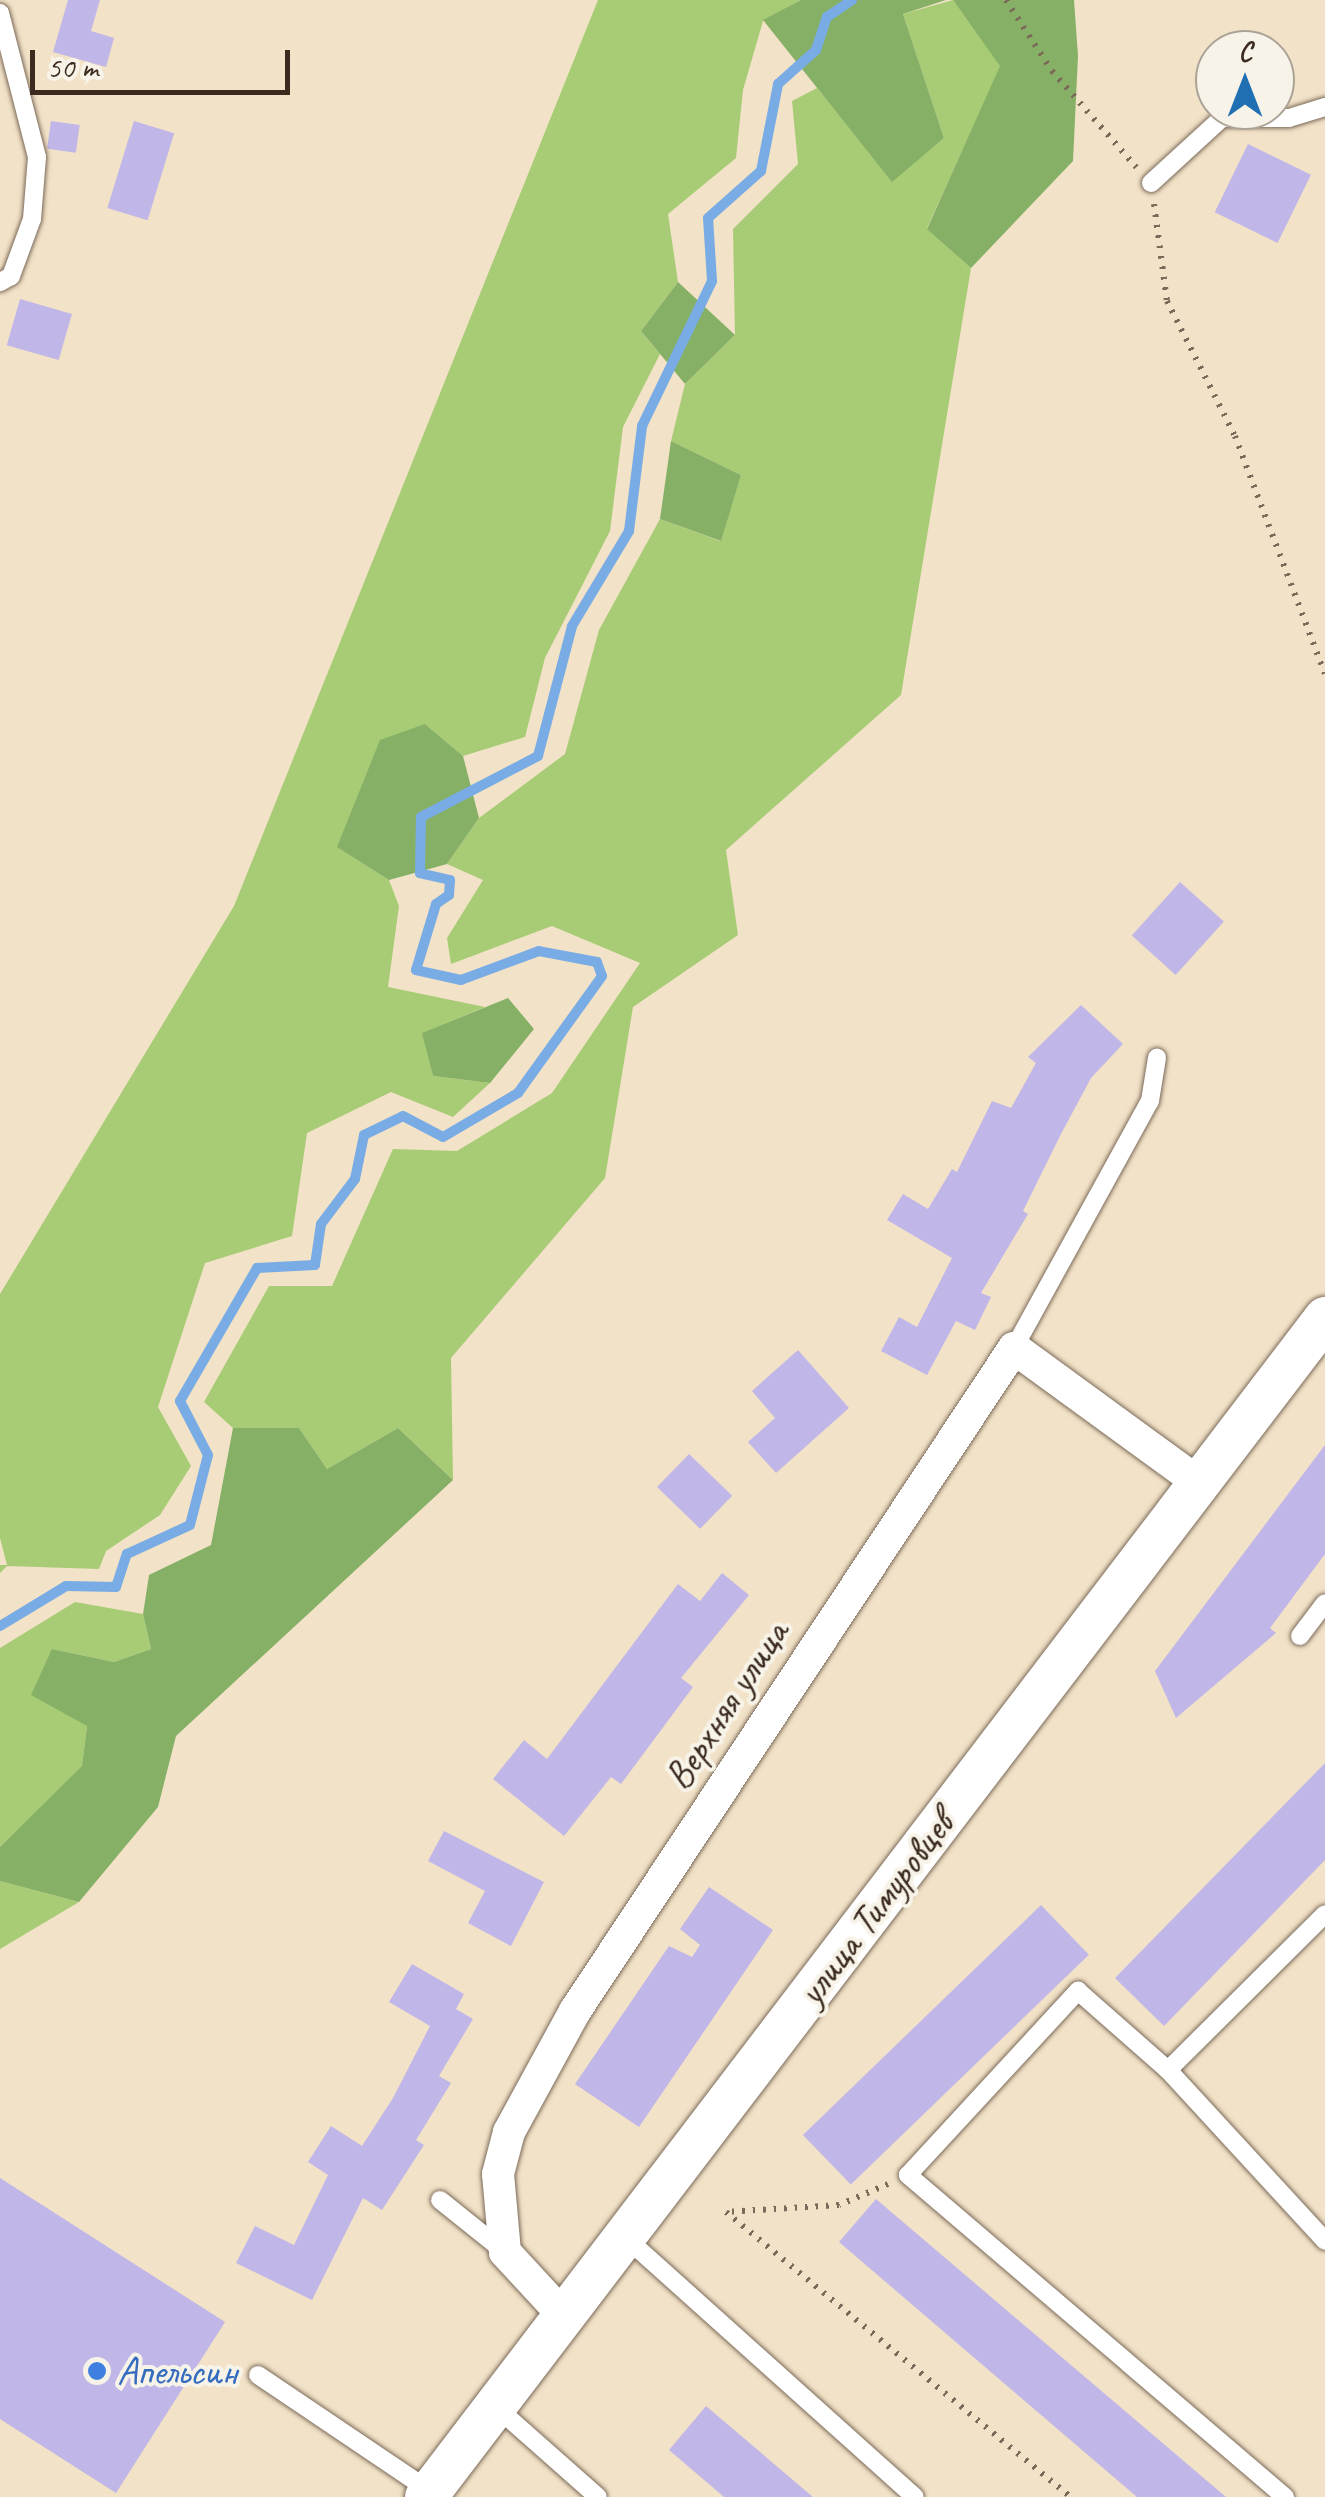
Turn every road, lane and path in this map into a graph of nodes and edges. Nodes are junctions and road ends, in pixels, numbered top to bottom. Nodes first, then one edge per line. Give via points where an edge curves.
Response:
1 (1006, 0) edge
2 (0, 13) edge
3 (1325, 107) edge
4 (1151, 183) junction
5 (0, 282) edge
6 (1325, 674) edge
7 (1157, 1058) dead end
8 (1325, 1318) edge
9 (1014, 1348) junction
10 (1199, 1483) junction
11 (1325, 1603) edge
12 (1300, 1636) dead end
13 (1325, 1914) edge
14 (1168, 2070) junction
15 (908, 2175) junction
16 (440, 2200) dead end
17 (1321, 2230) edge
18 (624, 2237) junction
19 (505, 2252) junction
20 (564, 2316) junction
21 (258, 2376) dead end
22 (495, 2406) junction
23 (428, 2494) edge
24 (590, 2494) edge
25 (915, 2497) edge
26 (1070, 2497) edge
27 (1285, 2497) edge

1 - 4 path via 1052,71
2 - 5 lane via 37,156 32,219 11,276
3 - 4 lane via 1289,118 1222,118
4 - 6 path via 1167,301 1236,436
7 - 9 lane via 1150,1101
8 - 10 street, улица Тимуровцев
9 - 10 street
9 - 19 street, Верхняя улица via 575,2011 509,2132 498,2174
10 - 18 street, улица Тимуровцев
11 - 12 lane
13 - 14 lane
14 - 15 lane via 1078,1991
14 - 17 lane
15 - 26 path via 838,2205 726,2212
15 - 27 lane
16 - 19 lane
18 - 20 street, улица Тимуровцев
18 - 25 lane
19 - 20 street
20 - 22 street, улица Тимуровцев
21 - 23 lane
22 - 23 street, улица Тимуровцев
22 - 24 lane

